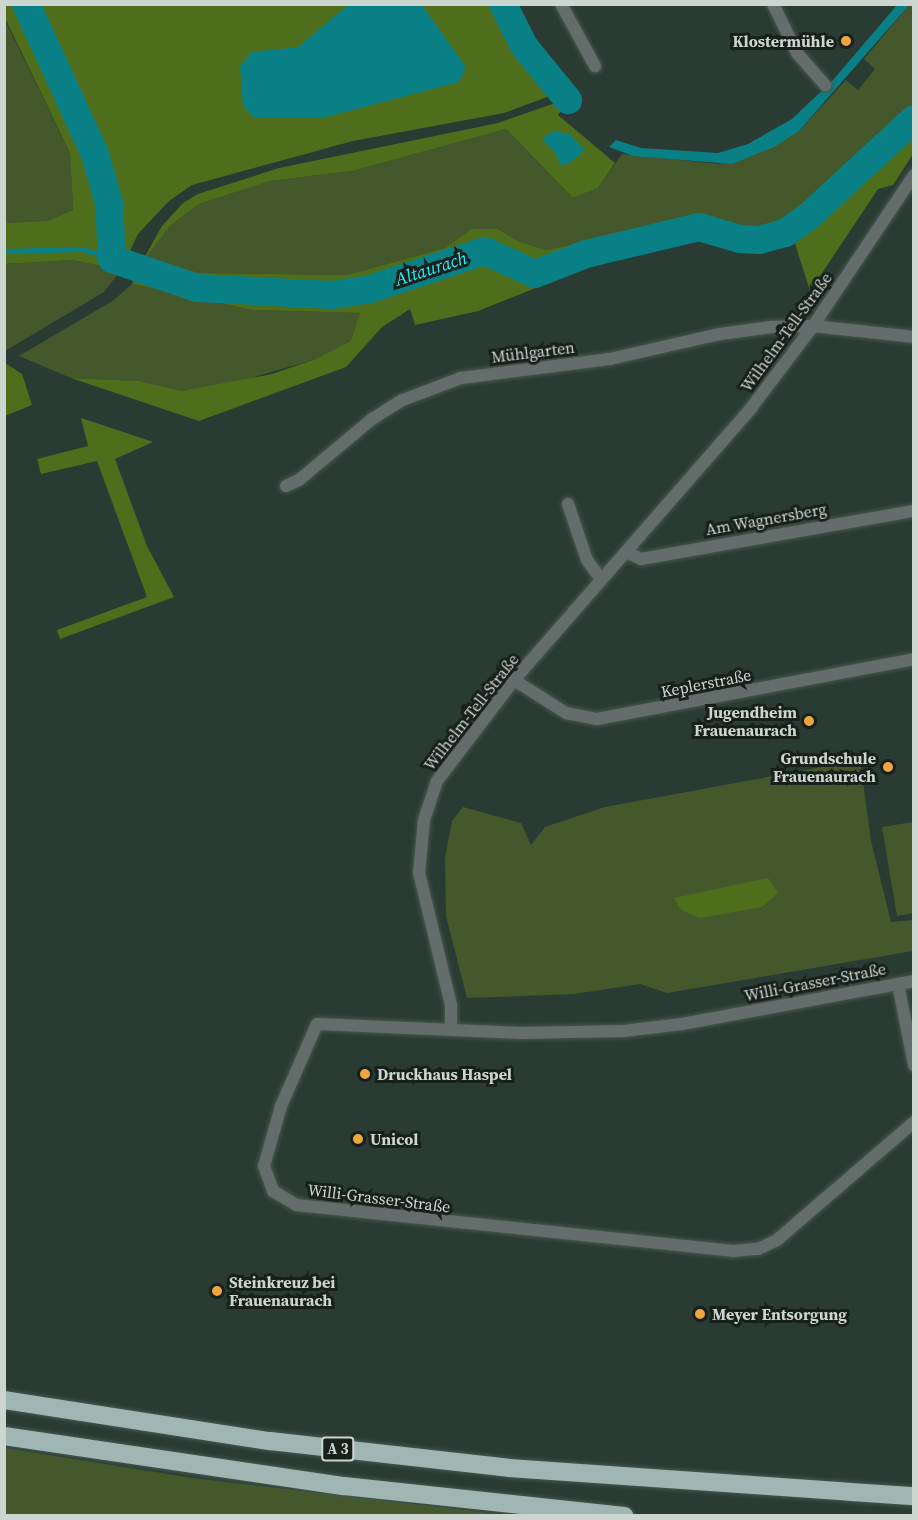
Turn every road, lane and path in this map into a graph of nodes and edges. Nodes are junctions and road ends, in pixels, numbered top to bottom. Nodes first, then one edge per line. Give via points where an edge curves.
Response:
1 (561, 4) edge
2 (773, 4) edge
3 (595, 66) dead end
4 (825, 85) dead end
5 (914, 175) edge
6 (813, 326) junction
7 (914, 337) edge
8 (286, 486) dead end
9 (568, 504) dead end
10 (914, 510) edge
11 (626, 552) junction
12 (601, 579) junction
13 (914, 658) edge
14 (514, 680) junction
15 (914, 981) edge
16 (898, 984) junction
17 (451, 1029) junction
18 (914, 1065) edge
19 (914, 1122) edge
20 (4, 1400) edge
21 (4, 1436) edge
22 (914, 1496) edge
23 (624, 1515) edge

1 - 3 street
2 - 4 street via 797,52
5 - 6 street, Wilhelm-Tell-Straße
6 - 7 street, Mühlgarten
6 - 8 street, Mühlgarten via 720,334 610,359 461,378 432,386 372,419 299,480
6 - 11 street, Wilhelm-Tell-Straße via 699,471
9 - 12 street via 587,560
10 - 11 street, Am Wagnersberg via 641,559
11 - 12 street, Wilhelm-Tell-Straße
12 - 14 street, Wilhelm-Tell-Straße
13 - 14 street, Keplerstraße via 597,719 566,713
14 - 17 street, Wilhelm-Tell-Straße via 444,769 431,794 421,837 422,892 451,1005
15 - 16 street, Willi-Grasser-Straße
16 - 17 street, Willi-Grasser-Straße via 682,1024 623,1031 563,1034
16 - 18 street, Willi-Grasser-Straße
17 - 19 street, Willi-Grasser-Straße via 317,1024 272,1130 264,1166 273,1191 296,1205 573,1237 733,1251 758,1249 777,1240
20 - 22 highway, A 3 via 259,1439 497,1467
21 - 23 highway, A 3 via 344,1486

